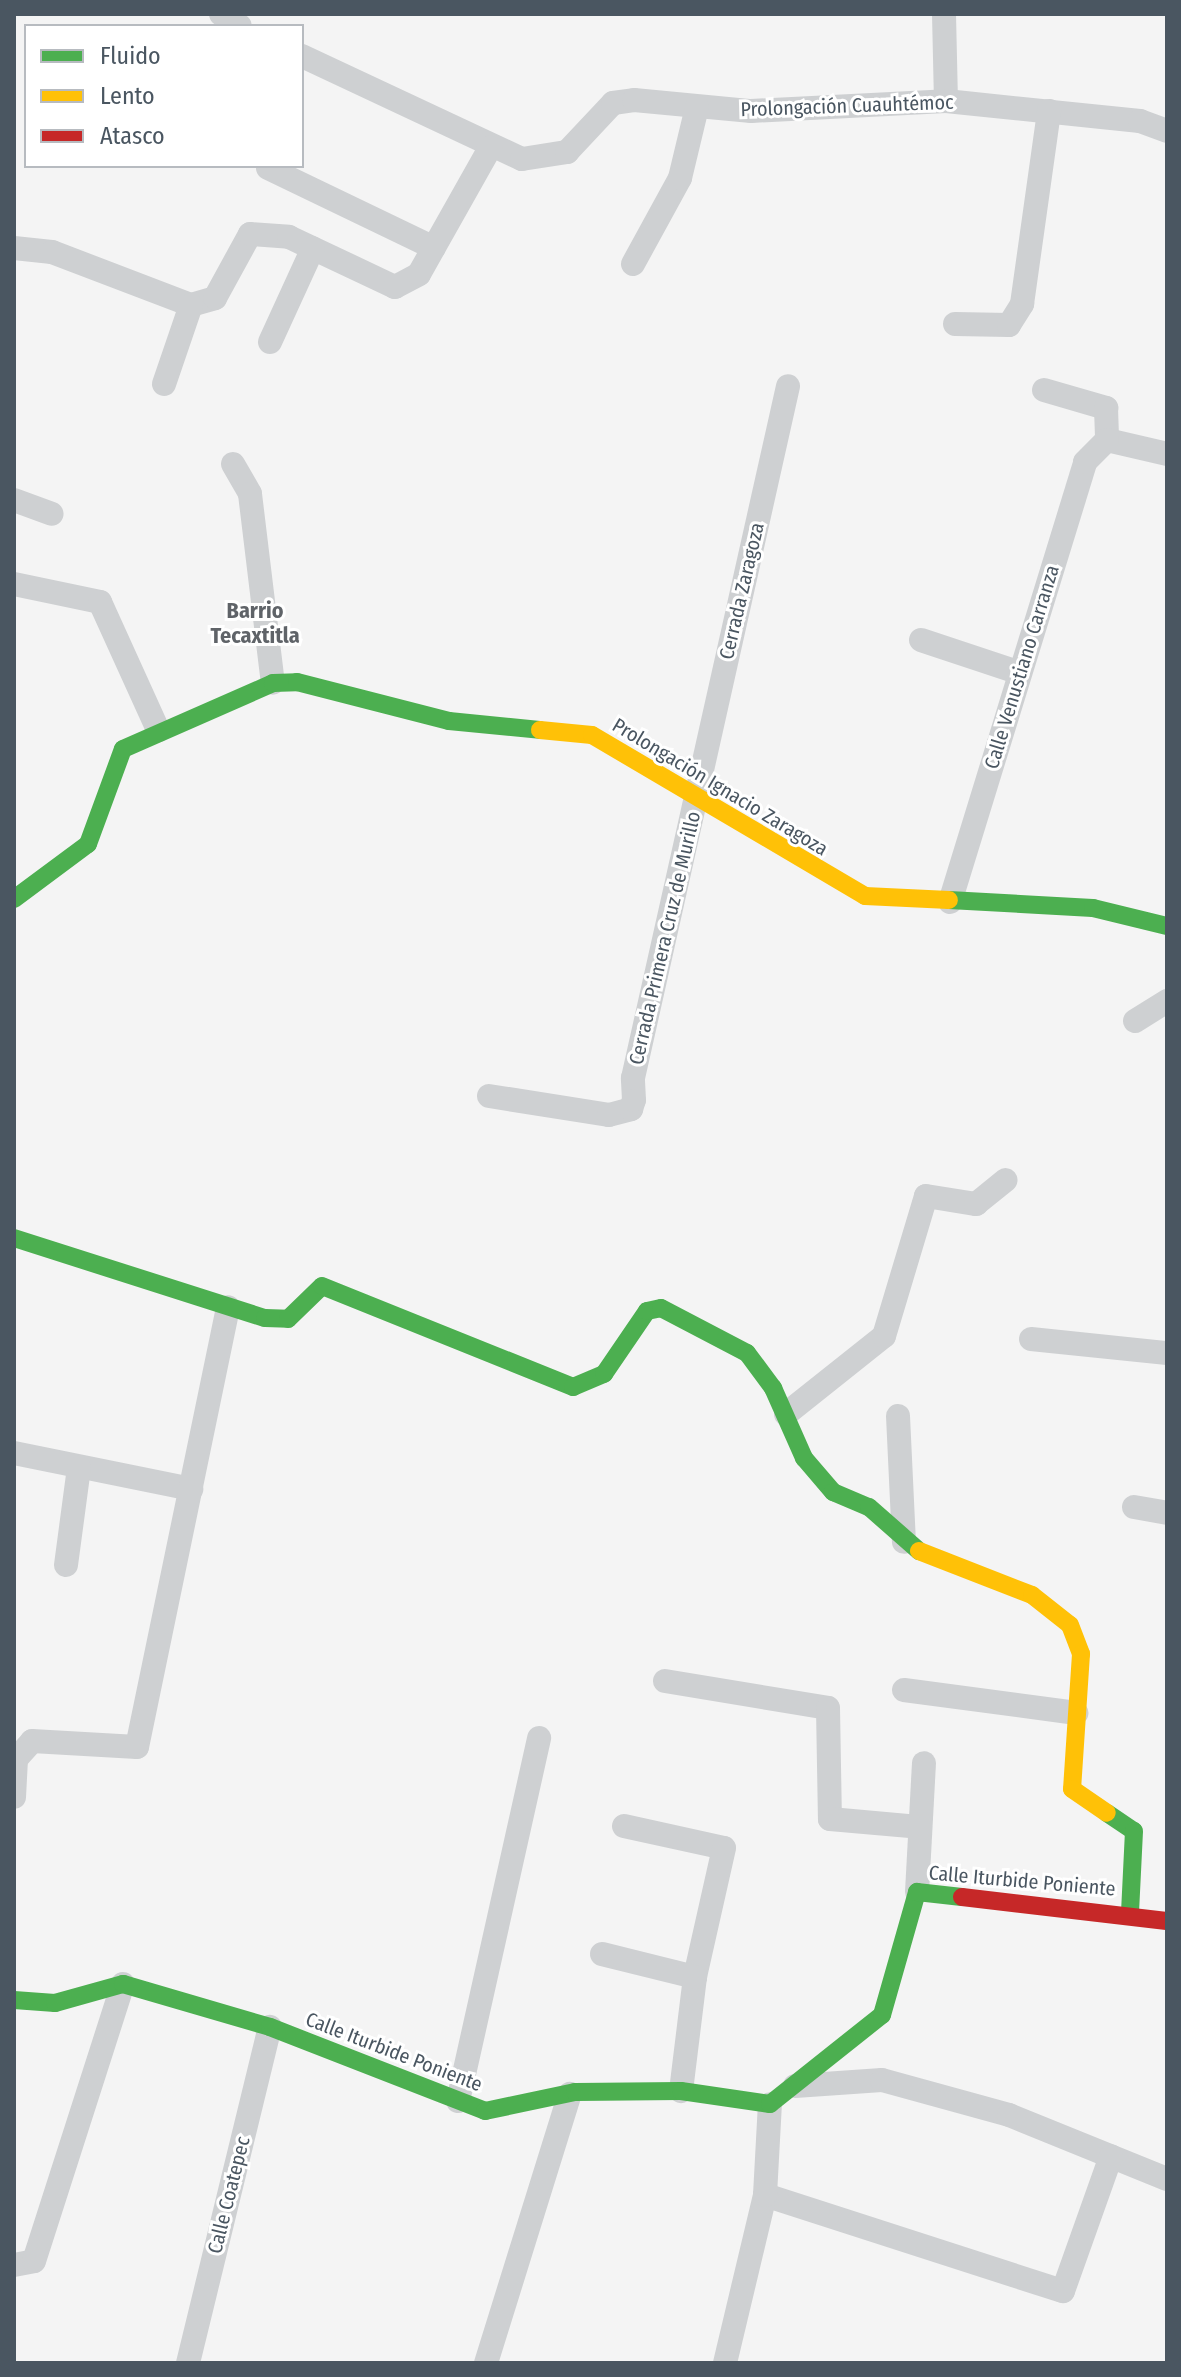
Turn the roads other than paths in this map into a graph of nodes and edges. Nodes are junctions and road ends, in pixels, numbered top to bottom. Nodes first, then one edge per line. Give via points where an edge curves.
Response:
1 (944, 14) edge
2 (304, 57) edge
3 (946, 101) junction
4 (697, 107) junction
5 (1049, 111) junction
6 (1167, 131) edge
7 (490, 148) junction
8 (268, 168) edge
9 (14, 248) edge
10 (313, 248) junction
11 (434, 248) junction
12 (633, 264) dead end
13 (191, 305) junction
14 (955, 324) dead end
15 (270, 342) dead end
16 (164, 384) dead end
17 (788, 386) dead end
18 (1044, 390) dead end
19 (1107, 440) junction
20 (1167, 454) edge
21 (233, 464) dead end
22 (14, 500) edge
23 (52, 514) dead end
24 (14, 584) edge
25 (921, 640) dead end
26 (1020, 673) junction
27 (273, 683) junction
28 (158, 730) junction
29 (696, 797) junction
30 (14, 899) edge
31 (950, 902) junction
32 (1167, 926) edge
33 (1167, 1001) edge
34 (1135, 1021) dead end
35 (489, 1096) dead end
36 (1006, 1180) dead end
37 (14, 1238) edge
38 (228, 1307) junction
39 (1031, 1339) dead end
40 (1167, 1353) edge
41 (786, 1414) junction
42 (898, 1416) dead end
43 (14, 1453) edge
44 (79, 1468) junction
45 (191, 1489) junction
46 (1134, 1507) dead end
47 (1167, 1513) edge
48 (904, 1542) junction
49 (66, 1565) dead end
50 (665, 1681) dead end
51 (904, 1690) dead end
52 (1076, 1713) junction
53 (539, 1738) dead end
54 (924, 1763) dead end
55 (14, 1797) edge
56 (624, 1826) dead end
57 (919, 1827) junction
58 (917, 1892) junction
59 (1130, 1913) junction
60 (1167, 1921) edge
61 (602, 1954) dead end
62 (695, 1977) junction
63 (123, 1984) junction
64 (14, 2000) edge
65 (270, 2027) junction
66 (795, 2086) junction
67 (681, 2091) junction
68 (570, 2094) junction
69 (458, 2101) junction
70 (770, 2104) junction
71 (1111, 2156) junction
72 (1167, 2179) edge
73 (765, 2195) junction
74 (14, 2265) edge
75 (188, 2363) edge
76 (486, 2363) edge
77 (725, 2363) edge

1 - 3 street
2 - 7 street, Prolongación Cuauhtémoc
3 - 4 street, Prolongación Cuauhtémoc via 804,110
3 - 5 street, Prolongación Cuauhtémoc
4 - 7 street, Prolongación Cuauhtémoc via 613,103 567,152 545,160
4 - 12 street via 680,178
5 - 6 street, Prolongación Cuauhtémoc
5 - 14 street via 1022,304 1009,325
7 - 11 street
8 - 11 street
9 - 13 street via 52,252
10 - 11 street via 395,287 419,274
10 - 13 street via 289,237 250,234 215,298
10 - 15 street
13 - 16 street
17 - 29 street, Cerrada Zaragoza
18 - 19 street via 1106,408
19 - 20 street
19 - 26 street, Calle Venustiano Carranza via 1085,462
21 - 27 street via 250,494
22 - 23 street
24 - 28 street via 100,602
25 - 26 street
26 - 31 street, Calle Venustiano Carranza
27 - 28 street, Prolongación Ignacio Zaragoza
27 - 29 street, Prolongación Ignacio Zaragoza via 297,682 449,721 592,735
28 - 30 street, Prolongación Ignacio Zaragoza via 123,749 88,844
29 - 31 street, Prolongación Ignacio Zaragoza via 865,896
29 - 35 street, Cerrada Primera Cruz de Murillo via 633,1078 634,1100 621,1114
31 - 32 street, Prolongación Ignacio Zaragoza via 1093,908
33 - 34 street
36 - 41 street via 976,1204 926,1196 884,1336
37 - 38 street
38 - 41 street via 288,1319 322,1286 573,1387 604,1374 647,1311 678,1314 747,1353
38 - 45 street
39 - 40 street
41 - 48 street via 819,1479 869,1507
42 - 48 street
43 - 44 street
44 - 45 street
44 - 49 street
45 - 55 street via 137,1747 32,1741 16,1759
46 - 47 street
48 - 52 street via 946,1568 1054,1608 1081,1654
50 - 57 street via 828,1708 830,1819
51 - 52 street
52 - 59 street via 1072,1789 1134,1831
53 - 69 street
54 - 57 street
56 - 62 street via 724,1848
57 - 58 street
58 - 59 street, Calle Iturbide Poniente
58 - 66 street, Calle Iturbide Poniente via 882,2015
59 - 60 street, Calle Iturbide Poniente
61 - 62 street
62 - 67 street
63 - 64 street via 55,2003
63 - 65 street, Calle Iturbide Poniente
63 - 74 street via 34,2261
65 - 69 street, Calle Iturbide Poniente
65 - 75 street, Calle Coatepec
66 - 70 street, Calle Iturbide Poniente
66 - 71 street via 882,2080 1009,2115
67 - 68 street, Calle Iturbide Poniente
67 - 70 street, Calle Iturbide Poniente
68 - 69 street, Calle Iturbide Poniente via 485,2111
68 - 76 street
70 - 73 street
71 - 72 street
71 - 73 street via 1063,2291
73 - 77 street

